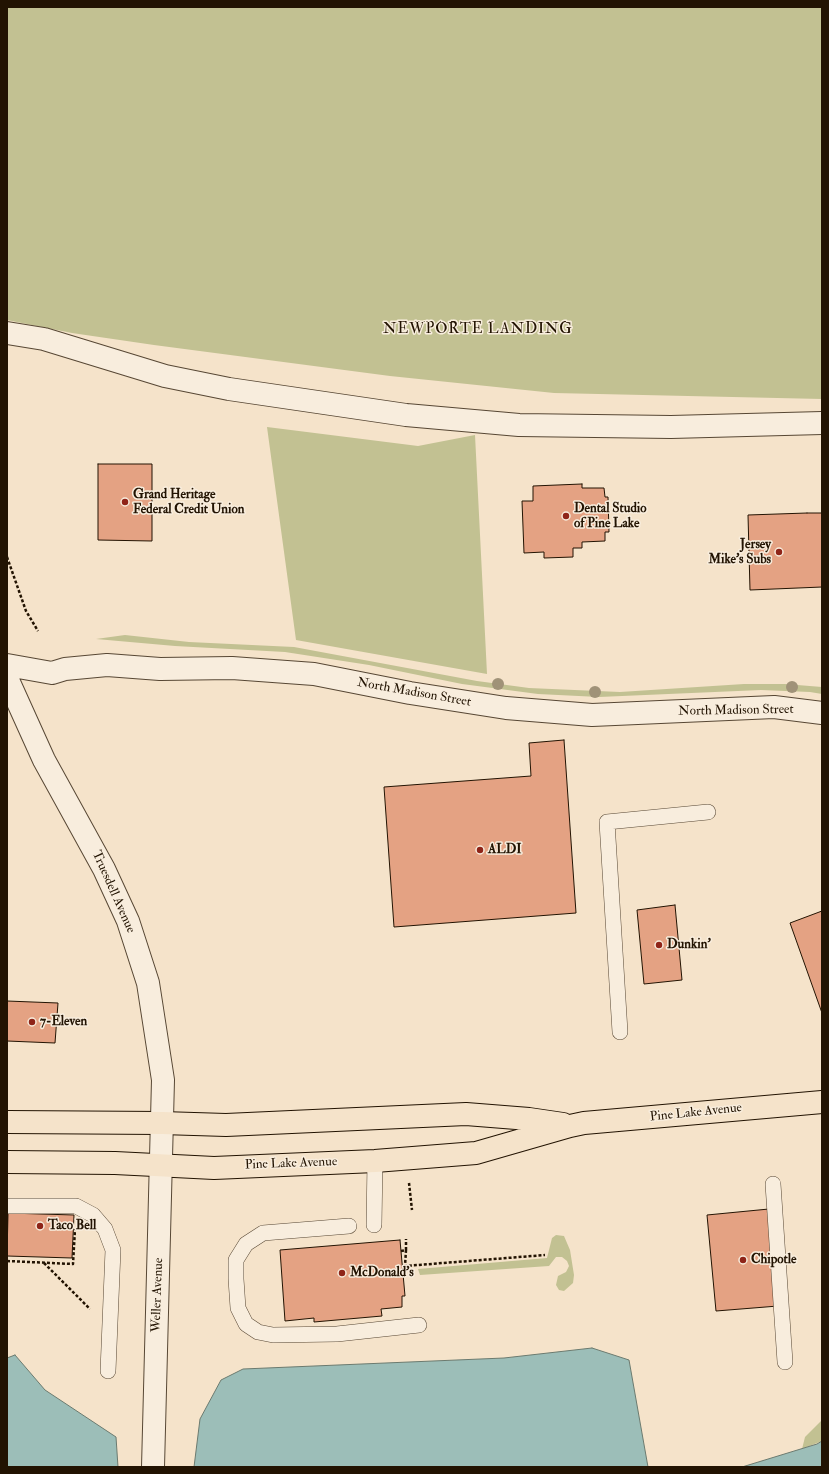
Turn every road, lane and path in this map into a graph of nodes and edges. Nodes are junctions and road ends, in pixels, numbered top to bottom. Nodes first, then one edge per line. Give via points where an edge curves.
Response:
1 (7, 333) edge
2 (822, 423) edge
3 (7, 557) edge
4 (38, 631) dead end
5 (7, 665) edge
6 (7, 678) edge
7 (822, 712) edge
8 (708, 812) dead end
9 (620, 1032) dead end
10 (822, 1102) edge
11 (7, 1122) edge
12 (162, 1123) junction
13 (570, 1126) junction
14 (375, 1161) junction
15 (7, 1162) edge
16 (162, 1166) junction
17 (408, 1176) dead end
18 (773, 1184) dead end
19 (7, 1206) edge
20 (76, 1206) junction
21 (412, 1210) dead end
22 (374, 1225) dead end
23 (349, 1226) dead end
24 (406, 1239) dead end
25 (406, 1250) junction
26 (401, 1251) dead end
27 (545, 1255) dead end
28 (7, 1261) edge
29 (44, 1263) junction
30 (420, 1325) dead end
31 (110, 1332) junction
32 (784, 1362) dead end
33 (108, 1371) dead end
34 (153, 1467) edge

1 - 2 street via 44,339 165,376 222,388 406,415 519,425 671,427
3 - 4 path via 26,611
5 - 7 street, North Madison Street via 52,673 65,669 107,665 160,669 232,668 314,674 506,708 592,715 774,707
6 - 12 street, Truesdell Avenue via 44,760 97,853 128,921 148,983 163,1080
8 - 9 lane via 607,822
10 - 13 main road, Pine Lake Avenue
11 - 12 main road, Pine Lake Avenue
12 - 13 main road, Pine Lake Avenue via 226,1125 466,1114 529,1119
12 - 16 street, Weller Avenue
13 - 14 main road, Pine Lake Avenue via 476,1153
14 - 16 main road, Pine Lake Avenue via 214,1168
14 - 22 lane
15 - 16 main road, Pine Lake Avenue
16 - 34 street, Weller Avenue
17 - 21 path
18 - 32 lane
19 - 20 lane
20 - 29 path via 74,1264
20 - 31 lane via 93,1215 105,1229 113,1250
23 - 30 lane via 263,1233 246,1244 236,1260 238,1308 246,1324 258,1332 273,1335 337,1334
24 - 25 path
25 - 26 path
25 - 27 path via 405,1266
28 - 29 path
29 - 31 path
31 - 33 lane

